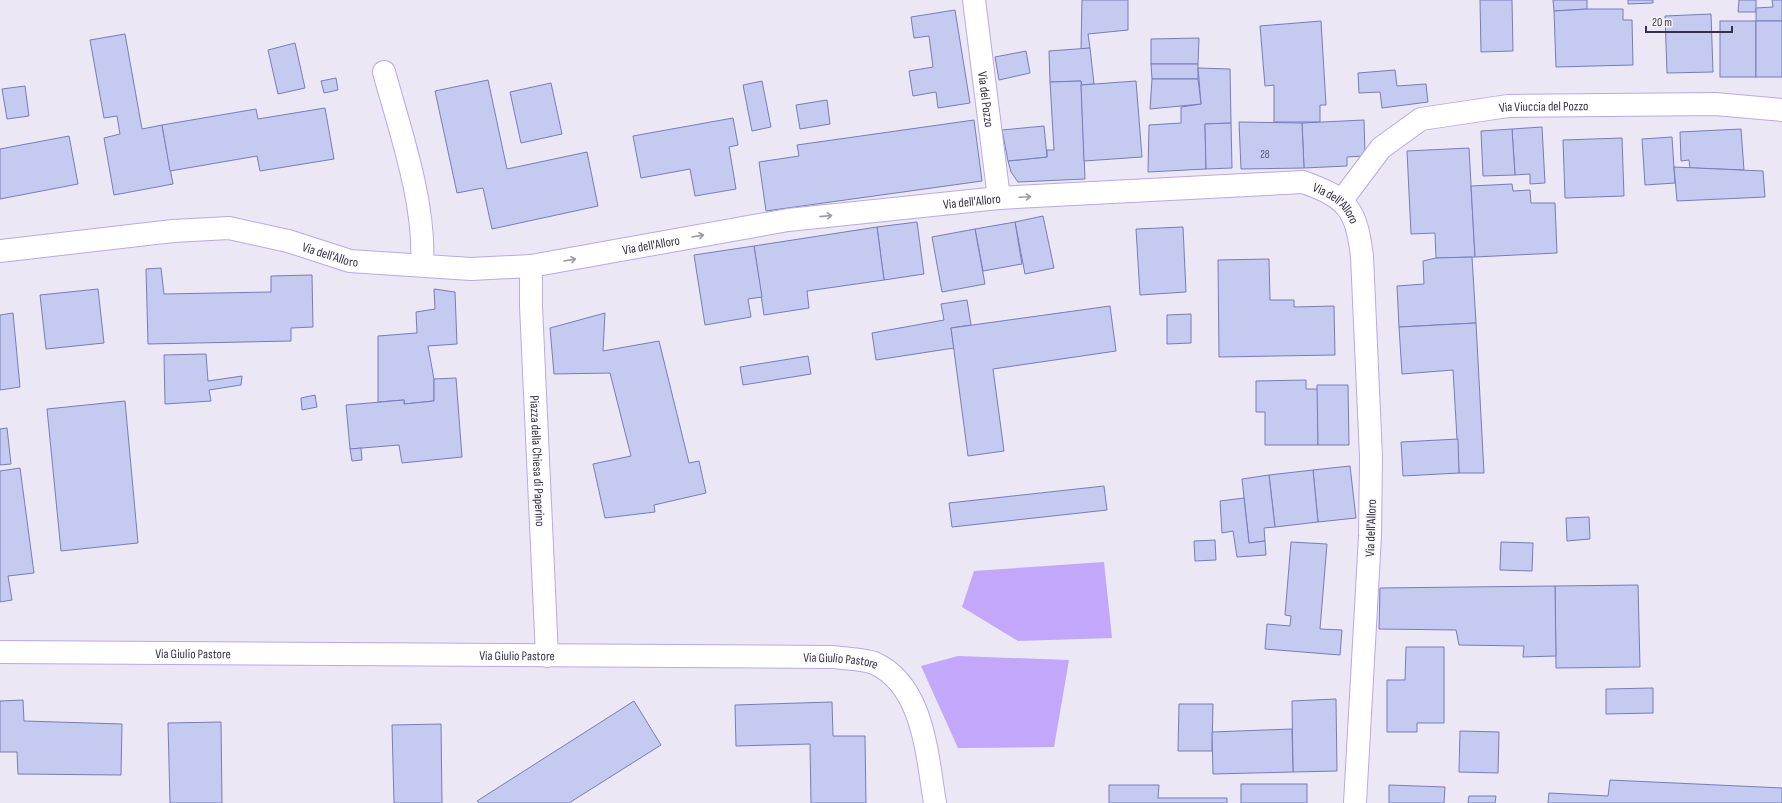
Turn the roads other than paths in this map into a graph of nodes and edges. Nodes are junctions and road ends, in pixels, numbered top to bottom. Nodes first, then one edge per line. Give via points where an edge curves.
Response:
1 (974, 0) edge
2 (384, 72) dead end
3 (1782, 110) edge
4 (999, 198) junction
5 (1342, 200) junction
6 (0, 251) edge
7 (422, 265) junction
8 (531, 266) junction
9 (0, 652) edge
10 (547, 656) junction
11 (936, 803) edge
12 (1355, 803) edge

1 - 4 street, Via del Pozzo
2 - 7 street via 412,179 424,246
3 - 5 street, Via Viuccia del Pozzo via 1715,104 1508,106 1421,119 1381,148
4 -> 5 street, Via dell'Alloro via 1303,182 1327,190
8 -> 4 street, Via dell'Alloro via 788,220
5 - 12 street, Via dell'Alloro via 1359,231 1362,256 1371,457 1370,536
6 - 7 street, Via dell'Alloro via 172,231 229,228 288,241 350,261
7 - 8 street, Via dell'Alloro via 471,269
8 - 10 street, Piazza della Chiesa di Paperino
9 - 10 street, Via Giulio Pastore
10 - 11 street, Via Giulio Pastore via 834,657 873,663 894,676 910,697 920,721

